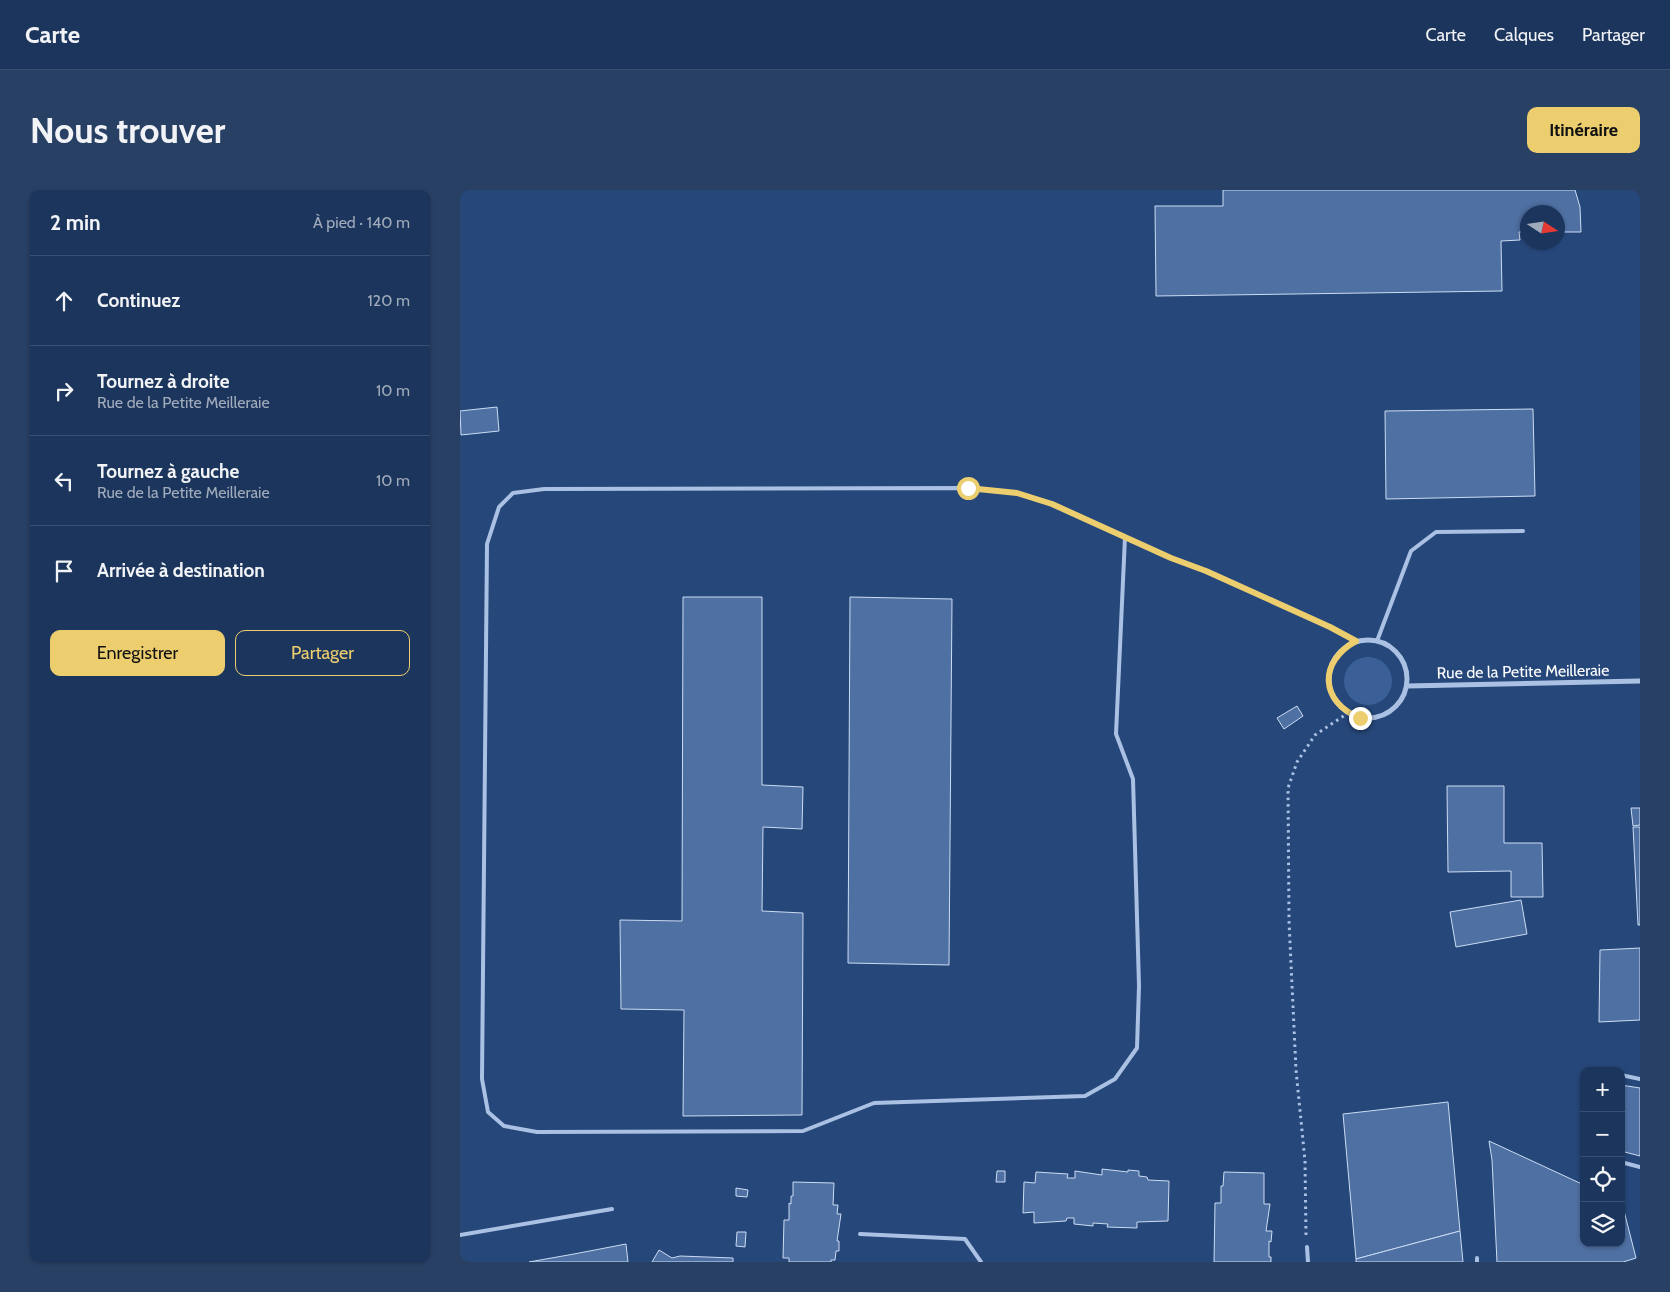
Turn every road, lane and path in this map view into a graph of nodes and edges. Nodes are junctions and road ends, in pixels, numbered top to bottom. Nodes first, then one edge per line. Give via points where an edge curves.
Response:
1 (1524, 531) dead end
2 (1125, 537) junction
3 (1356, 641) junction
4 (1377, 641) junction
5 (1640, 681) edge
6 (1408, 686) junction
7 (1348, 713) junction
8 (1625, 1076) edge
9 (1640, 1079) edge
10 (1625, 1163) edge
11 (1640, 1167) edge
12 (612, 1209) dead end
13 (860, 1234) dead end
14 (460, 1235) edge
15 (1307, 1247) joint
16 (981, 1262) edge
17 (1308, 1262) edge

1 - 4 lane via 1436,532 1411,551
2 - 2 lane via 1052,504 1017,493 968,488 544,489 513,493 499,507 487,544 482,1079 488,1112 504,1126 537,1132 803,1131 874,1103 1085,1096 1115,1080 1137,1048 1139,986 1133,779 1116,734
2 - 3 lane
3 - 4 street
3 - 7 street via 1335,657 1330,669 1332,694
4 - 6 street via 1395,649 1403,660 1408,672
5 - 6 street, Rue de la Petite Meilleraie
6 - 7 street via 1403,698 1385,715 1373,719
7 - 15 path via 1315,735 1297,762 1288,788 1290,931 1296,1070 1305,1161
8 - 9 lane
10 - 11 lane
12 - 14 lane
13 - 16 lane via 964,1239
15 - 17 lane

